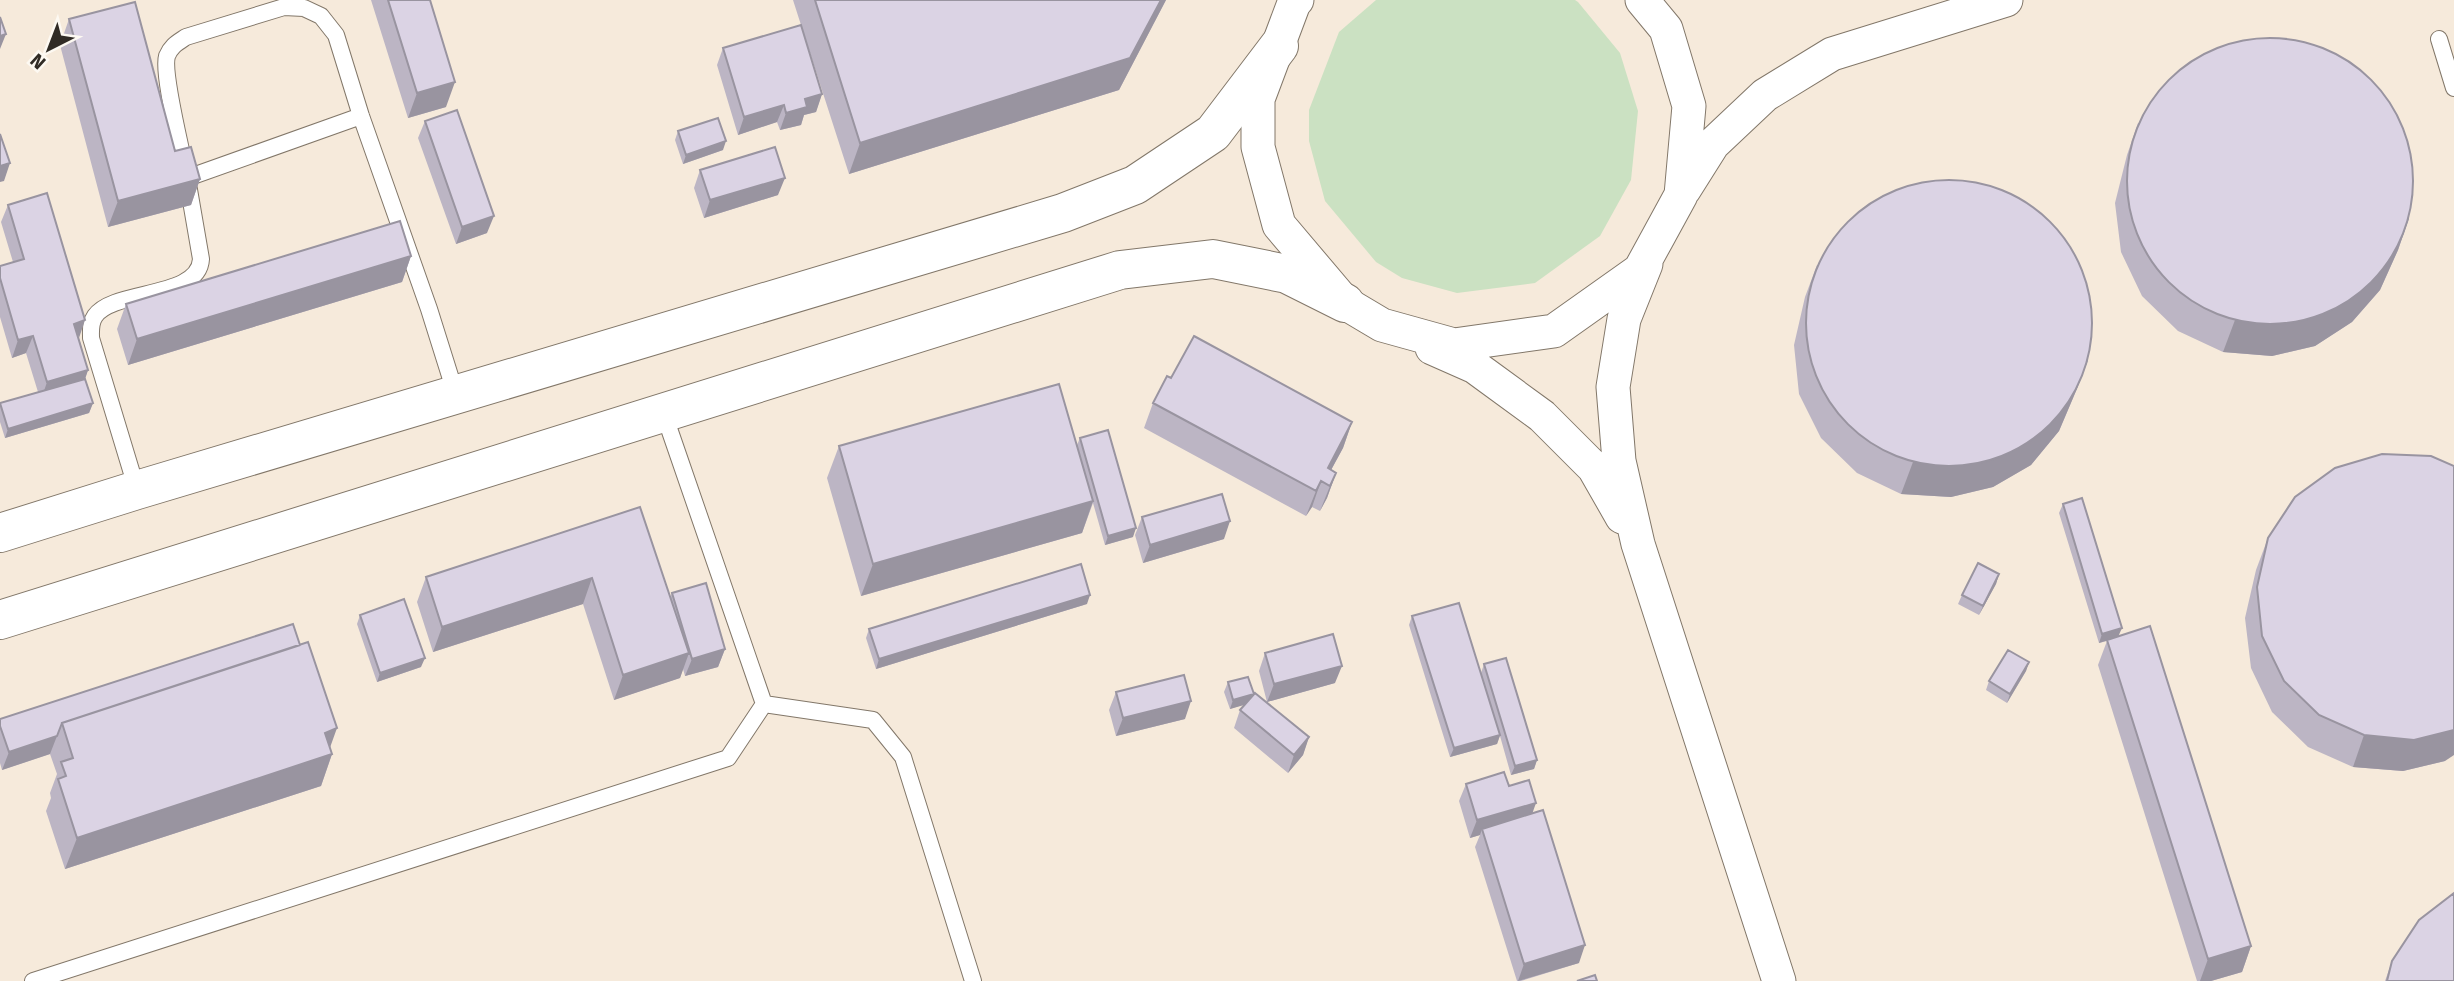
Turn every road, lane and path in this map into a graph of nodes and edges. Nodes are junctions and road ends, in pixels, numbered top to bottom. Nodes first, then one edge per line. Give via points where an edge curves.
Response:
1 (1642, 0) edge
2 (2006, 0) edge
3 (1296, 1) edge
4 (2439, 39) dead end
5 (1279, 46) junction
6 (2454, 88) edge
7 (361, 116) junction
8 (187, 178) junction
9 (1681, 195) junction
10 (1657, 239) junction
11 (1345, 303) junction
12 (1382, 325) junction
13 (456, 395) junction
14 (664, 414) junction
15 (137, 490) junction
16 (0, 533) edge
17 (1638, 544) junction
18 (0, 620) edge
19 (764, 704) junction
20 (33, 981) edge
21 (973, 981) edge
22 (1780, 981) edge

1 - 9 street via 1666,29 1689,106
2 - 9 street via 1832,54 1765,95 1713,144
3 - 5 street
4 - 6 lane
5 - 11 street via 1258,99 1258,147 1279,225
5 - 13 street via 1213,133 1135,184 1063,213
7 - 8 lane
7 - 8 lane via 336,35 321,16 304,8 284,7 186,37 172,47 166,59
7 - 13 lane
8 - 15 lane via 201,259 197,274 107,307 95,315 91,326
9 - 10 street
10 - 12 street via 1640,270 1554,331 1454,345
10 - 17 street via 1624,319 1613,387 1619,461
11 - 12 street
11 - 14 street via 1287,274 1213,260 1119,270
12 - 17 street via 1475,367 1542,416 1594,468
13 - 15 street
14 - 18 street
14 - 19 lane
15 - 16 street
17 - 22 street
19 - 20 lane via 728,758
19 - 21 lane via 873,720 903,757

